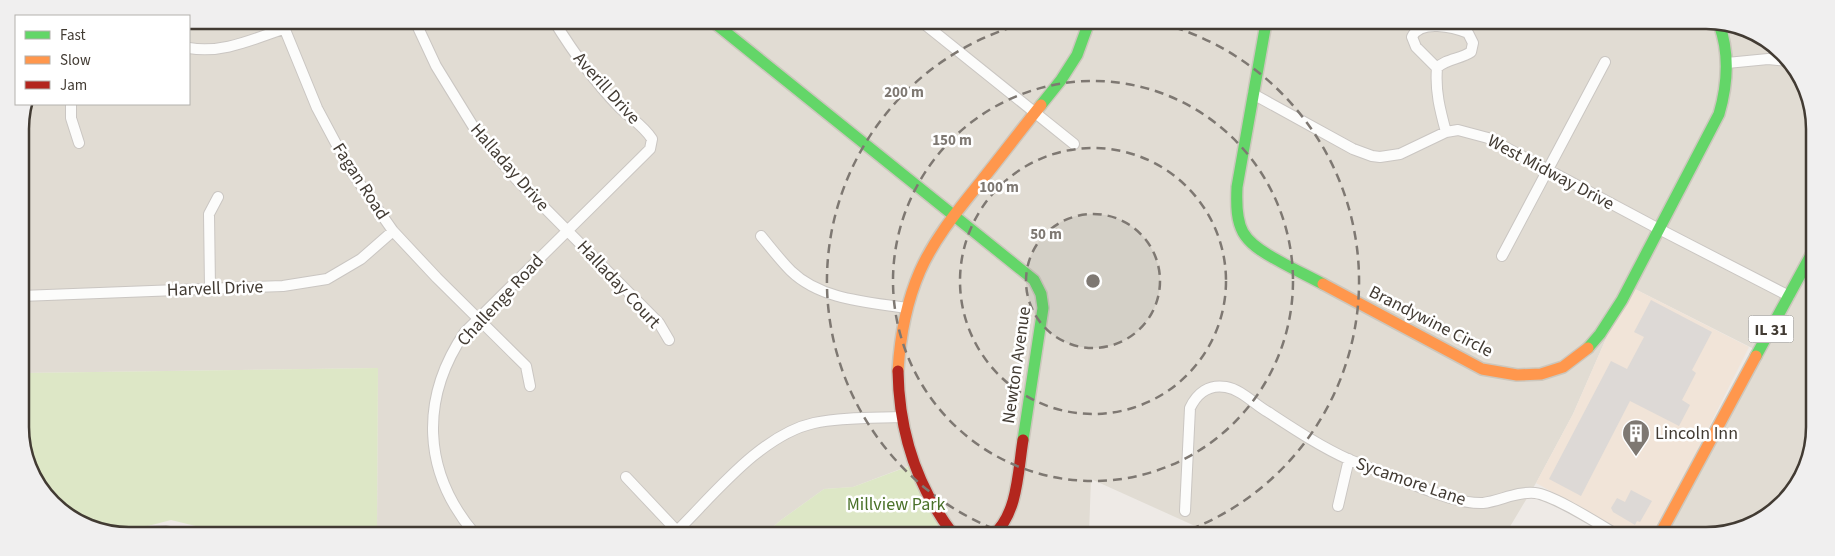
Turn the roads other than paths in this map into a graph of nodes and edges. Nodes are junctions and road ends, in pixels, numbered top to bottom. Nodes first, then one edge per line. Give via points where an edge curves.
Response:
1 (272, 29) edge
2 (284, 29) edge
3 (420, 29) edge
4 (559, 29) edge
5 (722, 29) edge
6 (934, 29) edge
7 (1086, 29) edge
8 (1265, 29) edge
9 (1421, 29) edge
10 (1455, 29) edge
11 (1721, 30) edge
12 (190, 48) edge
13 (1779, 60) edge
14 (1605, 62) dead end
15 (1727, 63) junction
16 (1437, 68) junction
17 (1253, 94) junction
18 (71, 105) edge
19 (1036, 112) junction
20 (646, 129) joint
21 (1446, 132) junction
22 (79, 143) dead end
23 (1074, 144) dead end
24 (1548, 168) junction
25 (218, 197) dead end
26 (954, 216) junction
27 (1659, 229) junction
28 (568, 230) junction
29 (394, 231) junction
30 (761, 236) dead end
31 (1502, 256) dead end
32 (1806, 264) edge
33 (210, 288) junction
34 (29, 296) edge
35 (1789, 296) junction
36 (907, 308) junction
37 (479, 318) junction
38 (669, 340) dead end
39 (530, 386) dead end
40 (902, 417) junction
41 (1349, 459) junction
42 (626, 477) dead end
43 (1338, 506) dead end
44 (1185, 512) dead end
45 (469, 527) edge
46 (671, 527) edge
47 (680, 527) edge
48 (948, 527) edge
49 (1002, 527) edge
50 (1603, 527) edge
51 (1664, 527) edge

1 - 12 street via 231,46
2 - 29 street, Fagan Road via 317,108 350,168
3 - 28 street, Halladay Drive via 436,66 476,131 516,179
4 - 20 street, Averill Drive via 592,77 620,108
5 - 26 street, Newton Avenue
6 - 19 street
7 - 19 street via 1077,55
8 - 17 street, Brandywine Circle
9 - 16 street via 1412,37 1416,47
10 - 16 street via 1468,34 1473,49
11 - 15 street, Brandywine Circle
13 - 15 street
14 - 24 street
15 - 27 street, Brandywine Circle via 1726,88 1719,114
16 - 21 street via 1438,107
17 - 21 street, West Midway Drive via 1353,149 1372,156 1400,154
17 - 27 street, Brandywine Circle via 1236,206 1239,224 1248,242 1264,254 1482,369 1529,375 1556,370 1573,362 1600,334
18 - 22 street via 71,118
19 - 23 street
19 - 26 street
20 - 28 street, Challenge Road via 652,139 650,149
21 - 24 street, West Midway Drive via 1458,130 1488,138
24 - 27 street, West Midway Drive
24 - 31 street
25 - 33 street via 209,214
26 - 36 street via 929,253
26 - 49 street, Newton Avenue via 1030,276 1043,296 1012,508
27 - 35 street, West Midway Drive
28 - 37 street, Challenge Road
28 - 38 street, Halladay Court via 658,323
29 - 33 street, Harvell Drive via 361,259 327,278 283,286
29 - 37 street, Fagan Road
30 - 36 street via 792,272 820,290 840,297
32 - 35 street, IL 31
33 - 34 street, Harvell Drive
35 - 51 street, IL 31
36 - 40 street via 898,361
37 - 39 street, Fagan Road via 526,366
37 - 45 street, Challenge Road via 454,348 442,373 432,420 438,468 447,492
40 - 47 street via 813,423 774,439
40 - 48 street via 907,443 922,482
41 - 43 street
41 - 44 street, Sycamore Lane via 1296,430 1236,390 1224,387 1203,390 1190,408
41 - 50 street, Sycamore Lane via 1429,491 1464,501 1481,503 1535,492
42 - 46 street

